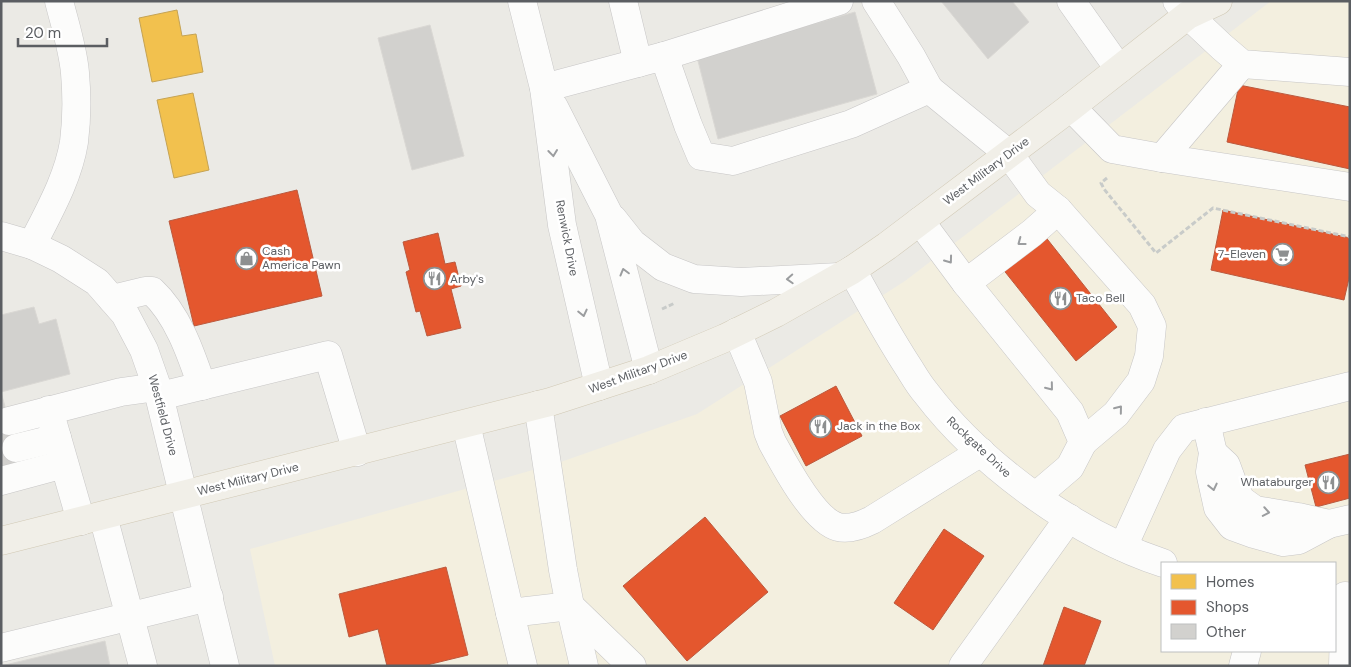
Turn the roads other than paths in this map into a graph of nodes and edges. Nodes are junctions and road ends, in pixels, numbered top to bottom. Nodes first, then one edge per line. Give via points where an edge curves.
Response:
1 (59, 1) edge
2 (522, 1) edge
3 (623, 1) edge
4 (839, 1) edge
5 (876, 1) edge
6 (1071, 1) edge
7 (1218, 1) edge
8 (1187, 6) edge
9 (651, 60) junction
10 (1242, 64) junction
11 (1119, 69) junction
12 (1350, 72) edge
13 (544, 88) junction
14 (929, 89) junction
15 (1071, 106) junction
16 (1009, 154) junction
17 (1162, 158) junction
18 (1350, 187) edge
19 (1058, 210) junction
20 (609, 215) junction
21 (920, 221) junction
22 (1, 236) edge
23 (32, 245) junction
24 (845, 273) junction
25 (966, 283) junction
26 (112, 299) junction
27 (737, 332) junction
28 (649, 370) junction
29 (202, 386) junction
30 (600, 386) junction
31 (1350, 386) edge
32 (158, 392) junction
33 (538, 405) junction
34 (50, 410) junction
35 (9, 421) dead end
36 (1206, 422) junction
37 (466, 424) junction
38 (57, 438) junction
39 (1083, 442) junction
40 (16, 448) dead end
41 (357, 452) junction
42 (981, 452) junction
43 (64, 464) junction
44 (1, 481) edge
45 (184, 496) junction
46 (1036, 496) junction
47 (1070, 518) junction
48 (92, 519) junction
49 (1339, 521) edge
50 (1, 541) edge
51 (1123, 547) junction
52 (1161, 562) edge
53 (1343, 596) edge
54 (209, 597) junction
55 (570, 606) junction
56 (510, 612) junction
57 (130, 615) junction
58 (1, 648) edge
59 (1247, 652) edge
60 (143, 666) edge
61 (225, 666) edge
62 (523, 666) edge
63 (584, 666) edge
64 (632, 666) edge
65 (963, 666) edge
66 (1243, 666) edge
67 (1343, 666) edge

1 - 23 street via 75,71 74,143 52,206
2 - 13 street, Renwick Drive
3 - 9 street
4 - 9 street
5 - 14 street
6 - 11 street
7 - 8 main road, West Military Drive
8 - 10 street via 1222,47
8 - 11 main road, West Military Drive
9 - 13 street
9 - 14 street via 688,125 701,156 733,161 851,124
10 - 12 street
10 - 17 street
11 - 15 main road, West Military Drive
13 - 20 street, Renwick Drive
13 -> 30 street, Renwick Drive via 562,225
14 - 16 street
15 - 16 main road, West Military Drive
15 - 17 street via 1112,149
16 - 19 street via 1038,194
16 - 21 main road, West Military Drive
17 - 18 street
19 -> 25 street
39 -> 19 street via 1116,414 1141,381 1149,356 1152,326 1142,305
24 -> 20 street, Renwick Drive via 741,282 694,279 663,268 632,243
28 -> 20 street, Renwick Drive
21 - 24 main road, West Military Drive
21 -> 25 street
22 - 23 street, Westfield Drive
23 - 26 street, Westfield Drive via 96,282
24 - 27 main road, West Military Drive
24 - 42 street, Rockgate Drive via 925,393
25 -> 39 street via 1070,412
26 - 29 street via 145,291 152,291 159,297 190,351
26 - 32 street, Westfield Drive via 125,314 144,350
27 - 28 main road, West Military Drive
27 - 42 street via 758,382 772,442 808,501 818,514 837,527 854,527 872,520
28 - 30 main road, West Military Drive
29 - 32 street
29 - 41 street via 328,355
30 - 33 main road, West Military Drive
31 - 36 street
32 - 34 street via 120,392
32 - 45 street, Westfield Drive
33 - 37 main road, West Military Drive
33 - 55 street
34 - 35 street
34 - 38 street
36 -> 49 street via 1213,453 1210,472 1218,508 1232,526 1283,542 1299,540
36 - 51 street via 1184,428 1167,450
37 - 41 main road, West Military Drive
37 - 56 street
38 - 40 street
38 - 43 street
39 - 46 street via 1070,467
41 - 45 main road, West Military Drive
42 - 46 street, Rockgate Drive
43 - 44 street
43 - 48 street
45 - 48 main road, West Military Drive
45 - 54 street, Westfield Drive
46 - 47 street, Rockgate Drive
47 - 51 street, Rockgate Drive
47 - 65 street
48 - 50 main road, West Military Drive
48 - 57 street
51 - 52 street, Rockgate Drive
53 - 67 street
54 - 57 street
54 - 61 street, Westfield Drive
55 - 56 street
55 - 63 street
55 - 64 street
56 - 62 street
57 - 58 street
57 - 60 street
59 - 66 street

